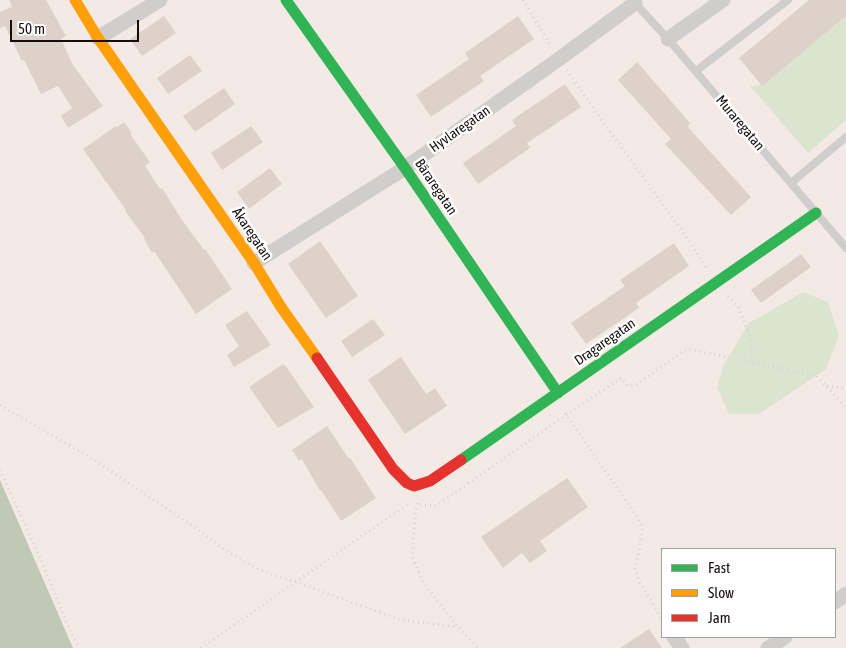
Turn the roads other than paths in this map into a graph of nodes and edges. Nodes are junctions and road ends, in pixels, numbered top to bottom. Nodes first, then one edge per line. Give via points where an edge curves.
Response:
1 (74, 0) edge
2 (160, 0) edge
3 (286, 0) edge
4 (723, 0) edge
5 (788, 0) edge
6 (634, 2) edge
7 (98, 38) junction
8 (668, 39) junction
9 (696, 71) junction
10 (846, 137) edge
11 (405, 168) junction
12 (791, 183) junction
13 (816, 213) junction
14 (846, 248) edge
15 (254, 263) junction
16 (556, 395) junction
17 (407, 483) joint
18 (783, 638) edge
19 (768, 648) edge

1 - 7 street, Åkaregatan
2 - 7 street
3 - 11 street, Bäraregatan
4 - 8 street
5 - 9 lane
6 - 8 lane, Muraregatan
6 - 11 street, Hyvlaregatan via 560,59
7 - 15 street, Åkaregatan
8 - 9 lane, Muraregatan
9 - 12 lane, Muraregatan
10 - 12 lane
11 - 15 street, Hyvlaregatan
11 - 16 street, Bäraregatan
12 - 13 lane, Muraregatan
13 - 14 lane, Muraregatan
13 - 16 street, Dragaregatan
15 - 17 street, Åkaregatan via 393,469
16 - 17 street, Dragaregatan via 430,480 414,486
18 - 19 street

